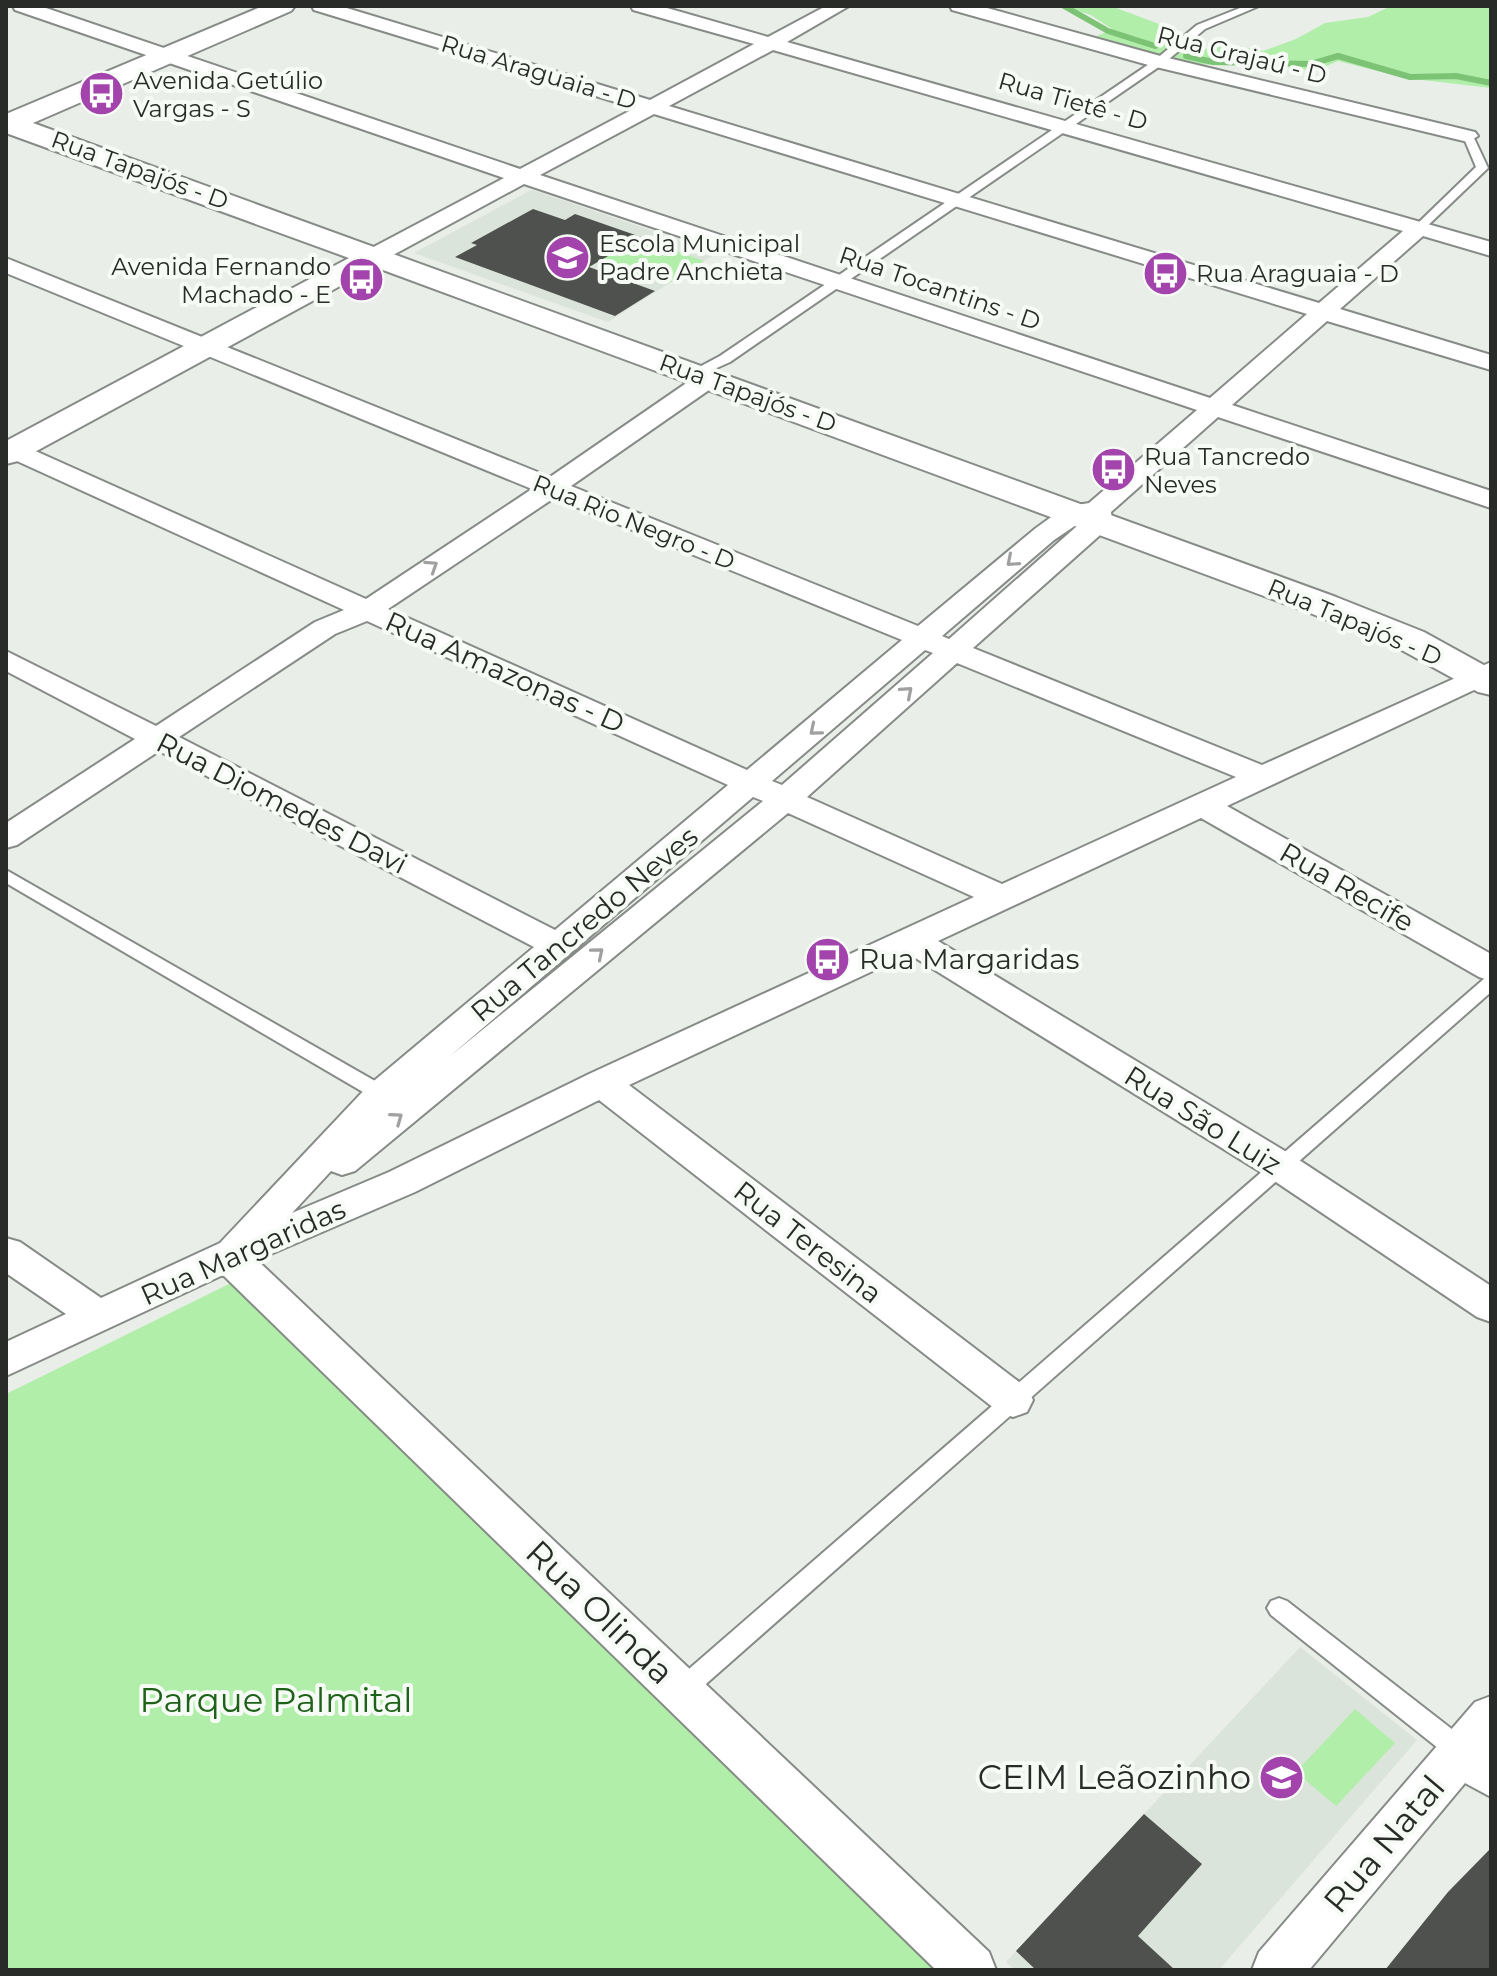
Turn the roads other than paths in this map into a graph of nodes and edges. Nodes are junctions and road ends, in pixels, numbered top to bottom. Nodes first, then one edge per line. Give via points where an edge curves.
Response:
1 (22, 6) edge
2 (241, 6) edge
3 (283, 6) edge
4 (321, 6) edge
5 (640, 6) edge
6 (840, 6) edge
7 (959, 6) edge
8 (1254, 6) edge
9 (772, 42) junction
10 (156, 51) junction
11 (1159, 62) junction
12 (650, 106) junction
13 (7, 119) edge
14 (1066, 125) junction
15 (1468, 136) joint
16 (523, 177) junction
17 (956, 200) junction
18 (1418, 229) junction
19 (1491, 249) edge
20 (374, 256) junction
21 (6, 265) edge
22 (837, 281) junction
23 (1323, 312) junction
24 (206, 346) junction
25 (1491, 363) edge
26 (710, 370) junction
27 (1212, 408) junction
28 (8, 450) edge
29 (526, 478) junction
30 (551, 488) junction
31 (1491, 500) edge
32 (1090, 515) junction
33 (357, 606) junction
34 (922, 639) junction
35 (954, 652) junction
36 (6, 660) edge
37 (1488, 678) edge
38 (156, 737) junction
39 (1263, 777) junction
40 (752, 784) junction
41 (785, 799) junction
42 (1202, 805) junction
43 (6, 838) edge
44 (6, 876) edge
45 (1004, 898) junction
46 (911, 940) junction
47 (559, 946) junction
48 (1491, 969) edge
49 (1491, 982) edge
50 (602, 1083) junction
51 (382, 1094) junction
52 (363, 1143) junction
53 (1280, 1166) junction
54 (402, 1182) junction
55 (6, 1253) edge
56 (228, 1256) junction
57 (1491, 1306) edge
58 (99, 1317) junction
59 (6, 1360) edge
60 (1013, 1400) junction
61 (1279, 1608) dead end
62 (682, 1690) junction
63 (1481, 1748) edge
64 (971, 1970) edge
65 (1277, 1970) edge

1 - 10 street, Rua Tocantins - D
2 - 10 street
3 - 10 street
4 - 12 street, Rua Araguaia - D
5 - 9 street, Rua Tietê - D
6 - 9 street
7 - 11 street, Rua Grajaú - D
8 - 11 lane via 1201,27
9 - 12 street
9 - 14 street, Rua Tietê - D
10 - 13 street
10 - 16 street, Rua Tocantins - D
11 - 14 lane
11 - 15 street, Rua Grajaú - D
12 - 16 street
12 - 17 street, Rua Araguaia - D
13 - 20 street, Rua Tapajós - D
14 - 17 lane
14 - 18 street, Rua Tietê - D
15 - 18 lane, Rua Tancredo Neves via 1482,168
16 - 20 street
16 - 22 street, Rua Tocantins - D
17 - 22 lane
17 - 23 street, Rua Araguaia - D
18 - 19 street, Rua Tietê - D
18 - 23 street, Rua Tancredo Neves
20 - 24 street
20 - 26 street, Rua Tapajós - D
21 - 24 street, Rua Rio Negro - D
22 - 26 lane
22 - 27 street, Rua Tocantins - D
23 - 25 street, Rua Araguaia - D
23 - 27 street, Rua Tancredo Neves
24 - 28 street
24 - 29 street, Rua Rio Negro - D
26 - 29 street
26 - 30 street
26 - 32 street, Rua Tapajós - D
27 - 31 street, Rua Tocantins - D
27 - 32 street, Rua Tancredo Neves
28 - 33 street, Rua Amazonas - D
29 - 30 street, Rua Rio Negro - D
29 - 33 street via 379,575
33 -> 30 street
30 - 34 street, Rua Rio Negro - D
32 -> 34 street, Rua Tancredo Neves via 1045,534
32 - 35 street, Rua Tancredo Neves
32 - 37 street, Rua Tapajós - D via 1411,640
33 - 38 street
33 - 40 street, Rua Amazonas - D
34 - 35 street, Rua Rio Negro - D
34 -> 40 street, Rua Tancredo Neves
35 - 39 street, Rua Rio Negro - D
41 -> 35 street, Rua Tancredo Neves
36 - 38 street, Rua Diomedes Davi
37 - 39 street, Rua Margaridas
38 - 43 street
38 - 47 street, Rua Diomedes Davi
39 - 42 street, Rua Margaridas
40 - 41 street, Rua Amazonas - D
40 - 47 street, Rua Tancredo Neves
41 - 45 street, Rua Amazonas - D
52 -> 41 street, Rua Tancredo Neves
42 - 45 street, Rua Margaridas
42 - 48 street, Rua Recife
44 - 51 lane
45 - 46 street, Rua Margaridas
46 - 50 street, Rua Margaridas
46 - 53 street, Rua São Luiz
47 - 51 street, Rua Tancredo Neves
49 - 53 lane
50 - 54 street, Rua Margaridas
50 - 60 street, Rua Teresina
51 - 56 street, Rua Tancredo Neves
52 - 54 street via 382,1172
52 - 56 street, Rua Tancredo Neves
53 - 57 street, Rua São Luiz
53 - 60 lane
54 - 56 street, Rua Margaridas
55 - 58 street
56 - 58 street, Rua Margaridas
56 - 62 street, Rua Olinda
58 - 59 street, Rua Margaridas
60 - 62 lane
61 - 63 lane
62 - 64 street, Rua Olinda
63 - 65 street, Rua Natal

